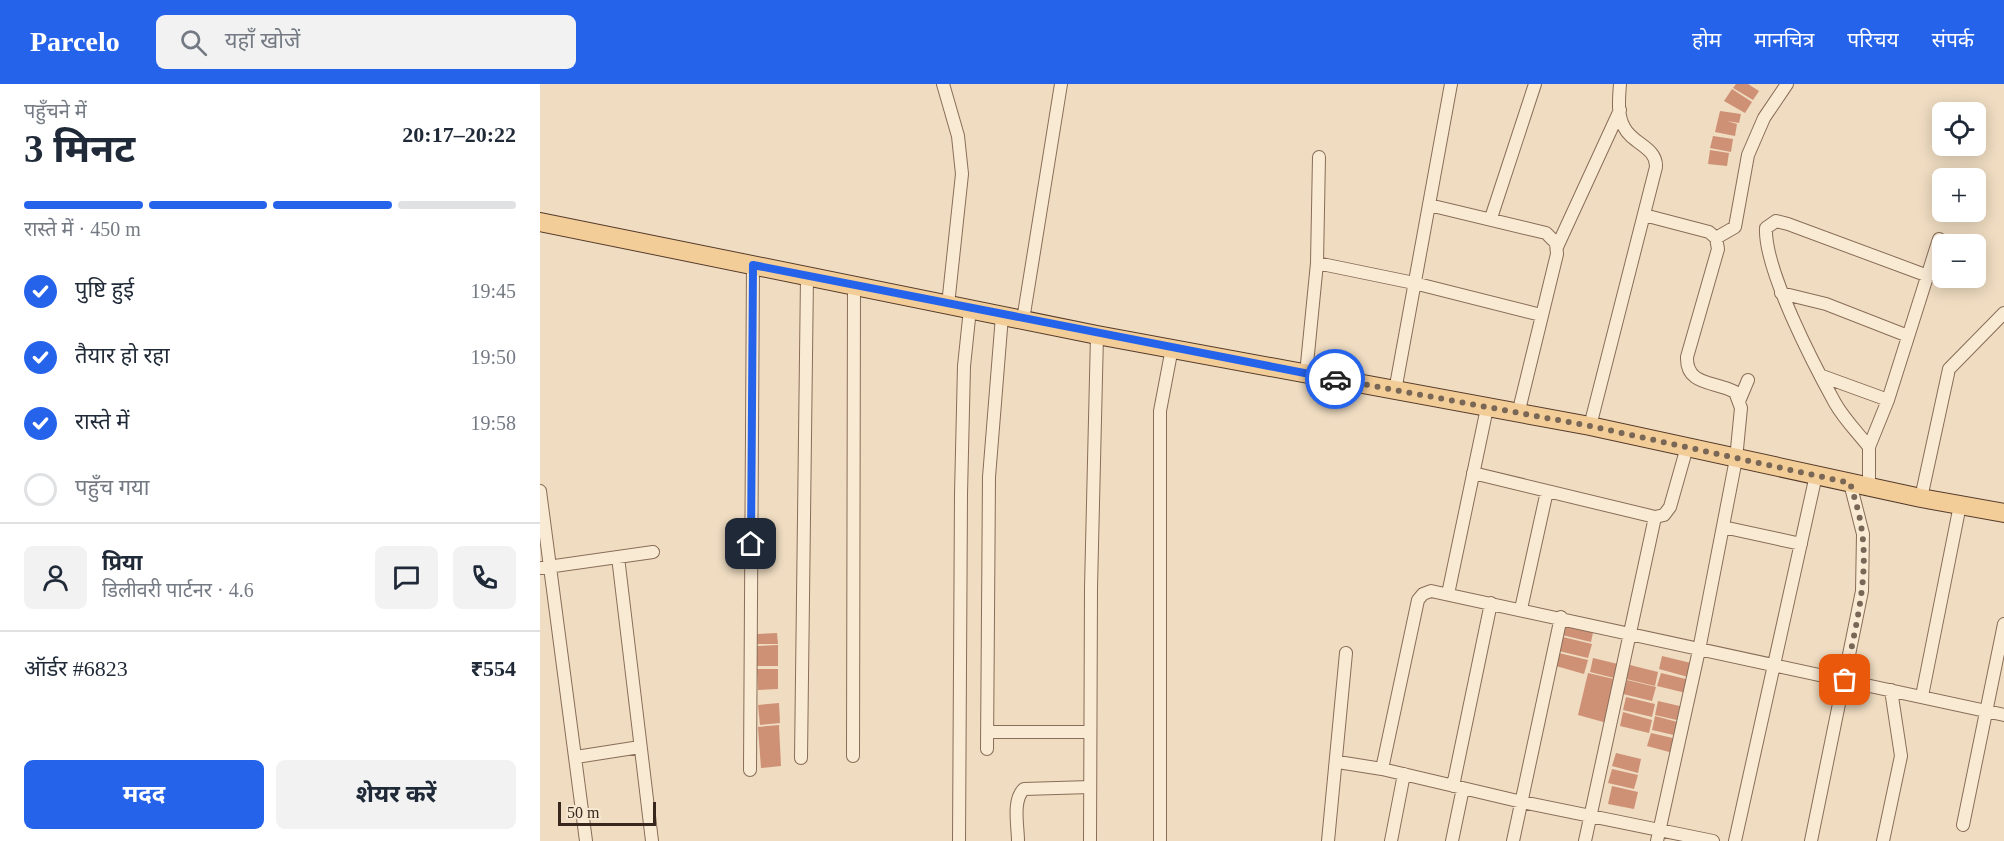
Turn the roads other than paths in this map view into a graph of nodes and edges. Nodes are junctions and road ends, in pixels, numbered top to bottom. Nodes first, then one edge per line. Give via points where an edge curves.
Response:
1 (943, 84) edge
2 (1061, 84) edge
3 (1451, 84) edge
4 (1535, 84) edge
5 (1620, 84) edge
6 (1787, 84) edge
7 (1620, 110) junction
8 (1319, 157) dead end
9 (1429, 205) junction
10 (1644, 215) junction
11 (1491, 218) junction
12 (540, 222) edge
13 (1716, 238) junction
14 (1557, 247) junction
15 (1317, 263) junction
16 (1932, 264) edge
17 (753, 265) junction
18 (807, 276) junction
19 (1928, 276) junction
20 (1414, 283) junction
21 (854, 286) junction
22 (1781, 293) junction
23 (948, 305) junction
24 (970, 309) junction
25 (1540, 315) junction
26 (1002, 316) junction
27 (2003, 316) edge
28 (1023, 320) junction
29 (1097, 335) junction
30 (1908, 336) junction
31 (1172, 348) junction
32 (1306, 374) junction
33 (1822, 376) junction
34 (1748, 380) dead end
35 (1395, 391) junction
36 (1740, 399) junction
37 (1888, 400) junction
38 (1487, 408) junction
39 (1518, 414) junction
40 (1590, 426) junction
41 (1687, 447) junction
42 (1869, 447) junction
43 (1736, 459) junction
44 (1473, 473) junction
45 (1816, 475) junction
46 (1850, 483) junction
47 (1869, 486) junction
48 (540, 491) edge
49 (1547, 491) junction
50 (1921, 498) junction
51 (1960, 505) junction
52 (2004, 513) edge
53 (1655, 517) junction
54 (1723, 527) junction
55 (1801, 544) junction
56 (653, 552) dead end
57 (618, 557) junction
58 (545, 567) edge
59 (1448, 594) junction
60 (1491, 603) junction
61 (1521, 609) junction
62 (1561, 617) junction
63 (2004, 624) edge
64 (1631, 635) junction
65 (1699, 650) junction
66 (1346, 653) dead end
67 (1774, 663) junction
68 (1845, 680) junction
69 (1895, 691) junction
70 (1918, 695) junction
71 (1986, 711) junction
72 (2004, 715) edge
73 (987, 716) junction
74 (987, 732) junction
75 (1015, 732) junction
76 (1090, 732) junction
77 (640, 747) junction
78 (987, 749) dead end
79 (853, 756) dead end
80 (576, 757) junction
81 (801, 758) dead end
82 (1338, 762) junction
83 (1382, 769) junction
84 (750, 770) dead end
85 (1404, 774) junction
86 (1090, 787) junction
87 (1458, 787) junction
88 (1522, 802) junction
89 (1591, 816) junction
90 (1963, 825) dead end
91 (1659, 835) edge
92 (586, 841) edge
93 (652, 841) edge
94 (959, 841) edge
95 (1018, 841) edge
96 (1090, 841) edge
97 (1160, 841) edge
98 (1328, 841) edge
99 (1391, 841) edge
100 (1452, 841) edge
101 (1513, 841) edge
102 (1585, 841) edge
103 (1713, 841) edge
104 (1736, 841) edge
105 (1811, 841) edge
106 (1883, 841) edge

1 - 23 street via 962,158
2 - 28 street
3 - 9 street
4 - 11 street
5 - 7 street
6 - 13 street via 1764,118 1748,155 1735,226
7 - 10 street via 1627,132 1652,152 1656,162
7 - 14 street
8 - 15 street
9 - 11 street
9 - 20 street
10 - 13 street via 1709,232
10 - 40 street
11 - 14 street via 1546,233
12 - 17 main road
13 - 36 street via 1718,249 1687,366 1690,375 1727,388
14 - 25 street
15 - 20 street
15 - 32 street
16 - 19 street
17 - 18 main road
17 - 84 street
18 - 21 main road
18 - 81 street
19 - 22 street via 1776,221 1766,228 1765,237
19 - 30 street
20 - 25 street
20 - 35 street
21 - 23 main road
21 - 79 street
22 - 30 street via 1826,304
22 - 33 street
23 - 24 main road
24 - 26 main road
24 - 94 street via 964,366 961,494
25 - 39 street
26 - 28 main road
26 - 73 street via 989,477
27 - 50 street via 1948,369
28 - 29 main road
29 - 31 main road
29 - 76 street
30 - 37 street
31 - 32 main road
31 - 97 street via 1160,411
32 - 35 main road
33 - 37 street
33 - 42 street via 1836,405
34 - 36 street
35 - 38 main road
36 - 43 street
37 - 42 street
38 - 39 main road
38 - 44 street
39 - 40 main road
40 - 41 main road
41 - 43 main road
41 - 53 street via 1670,507 1664,515
42 - 47 street
43 - 45 main road
43 - 54 street
44 - 49 street
44 - 59 street
45 - 46 main road
45 - 55 street
46 - 47 main road
46 - 68 street via 1863,534 1862,591
47 - 50 main road
48 - 58 street
49 - 53 street
49 - 61 street
50 - 51 main road
51 - 52 main road
51 - 70 street
53 - 64 street
54 - 55 street
54 - 65 street
55 - 67 street
56 - 57 street
57 - 58 street
57 - 77 street
58 - 80 street
59 - 60 street
59 - 83 street via 1431,591 1418,600
60 - 61 street
60 - 87 street
61 - 62 street
62 - 64 street
62 - 88 street
63 - 71 street
64 - 65 street
64 - 89 street
65 - 67 street
65 - 91 street
66 - 82 street
67 - 68 street
67 - 104 street
68 - 69 street
68 - 105 street
69 - 70 street
69 - 106 street via 1901,756
70 - 71 street
71 - 72 street
71 - 90 street
73 - 74 street
73 - 75 street
74 - 75 street
74 - 78 street
75 - 76 street
76 - 86 street
77 - 80 street
77 - 93 street
80 - 92 street
82 - 83 street
82 - 98 street
83 - 85 street
85 - 87 street
85 - 99 street
86 - 95 street via 1024,789 1017,801
86 - 96 street
87 - 88 street
87 - 100 street
88 - 89 street
88 - 101 street
89 - 91 street
89 - 102 street
91 - 103 street

